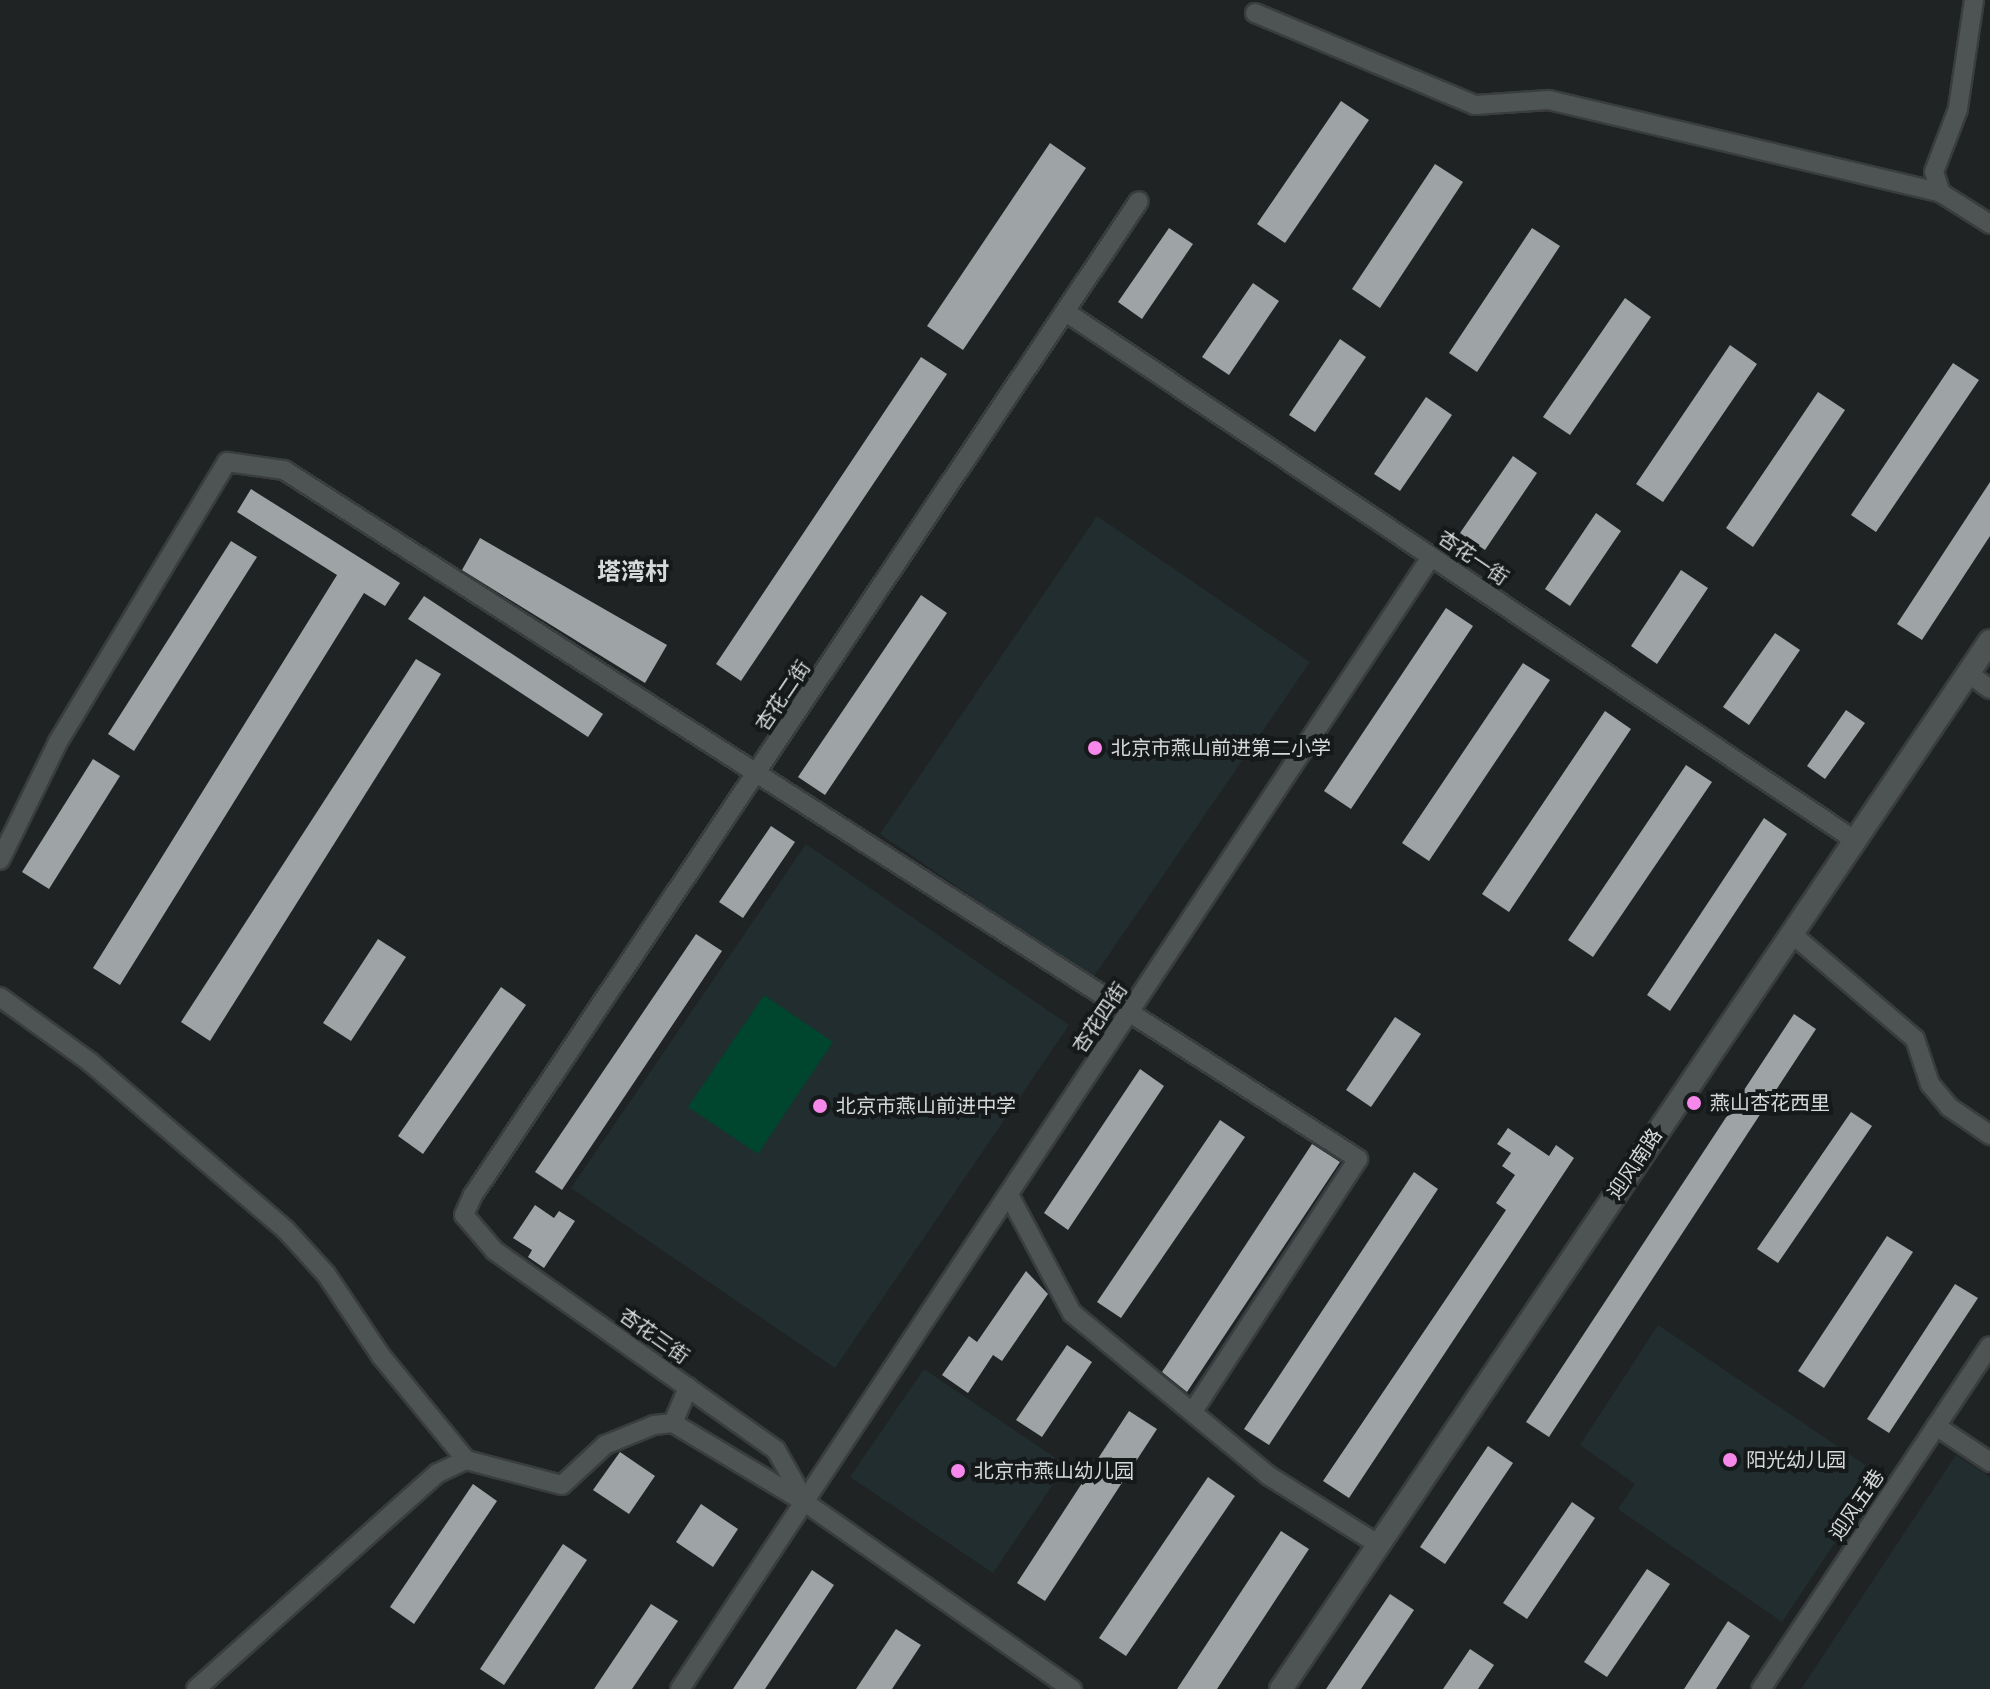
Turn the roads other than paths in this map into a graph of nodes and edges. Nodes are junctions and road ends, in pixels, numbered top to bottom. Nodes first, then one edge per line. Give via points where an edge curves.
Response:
1 (1974, 0) edge
2 (1255, 13) dead end
3 (1941, 193) junction
4 (1139, 201) dead end
5 (1990, 224) edge
6 (1066, 312) junction
7 (1431, 557) junction
8 (1990, 641) edge
9 (1968, 673) junction
10 (1990, 689) edge
11 (758, 774) junction
12 (1856, 841) junction
13 (0, 860) edge
14 (1792, 934) junction
15 (0, 997) edge
16 (1130, 1013) junction
17 (1990, 1135) edge
18 (1009, 1195) junction
19 (464, 1215) joint
20 (1990, 1346) edge
21 (688, 1387) junction
22 (1194, 1410) junction
23 (673, 1423) junction
24 (1936, 1426) junction
25 (466, 1460) junction
26 (1990, 1462) edge
27 (806, 1503) junction
28 (1376, 1543) junction
29 (196, 1689) edge
30 (680, 1689) edge
31 (1072, 1689) edge
32 (1281, 1689) edge
33 (1761, 1689) edge

1 - 3 street via 1958,109 1934,172
2 - 3 street via 1475,105 1549,100
3 - 5 street
4 - 6 street, 杏花二街
6 - 7 street, 杏花一街
6 - 11 street, 杏花二街
7 - 12 street, 杏花一街
7 - 16 street, 杏花四街
8 - 9 street, 迎风南路
9 - 10 street
9 - 12 street, 迎风南路
11 - 13 street via 284,470 227,462 58,742
11 - 16 street
11 - 19 street, 杏花二街
12 - 14 street, 迎风南路
14 - 17 street via 1915,1039 1930,1084 1949,1107
14 - 28 street, 迎风南路
15 - 25 street via 90,1062 285,1229 326,1274 381,1356
16 - 18 street, 杏花四街
16 - 22 street via 1358,1159
18 - 22 street via 1072,1313 1126,1362
18 - 27 street, 杏花四街
19 - 21 street, 杏花三街 via 494,1250
20 - 24 street, 迎风五巷
21 - 23 street
21 - 27 street, 杏花三街 via 776,1450
22 - 28 street via 1269,1476
23 - 25 street via 605,1445 562,1485
23 - 27 street, 杏花三街
24 - 26 street
24 - 33 street, 迎风五巷
25 - 29 street via 438,1473
27 - 30 street, 杏花四街
27 - 31 street, 杏花三街
28 - 32 street, 迎风南路

